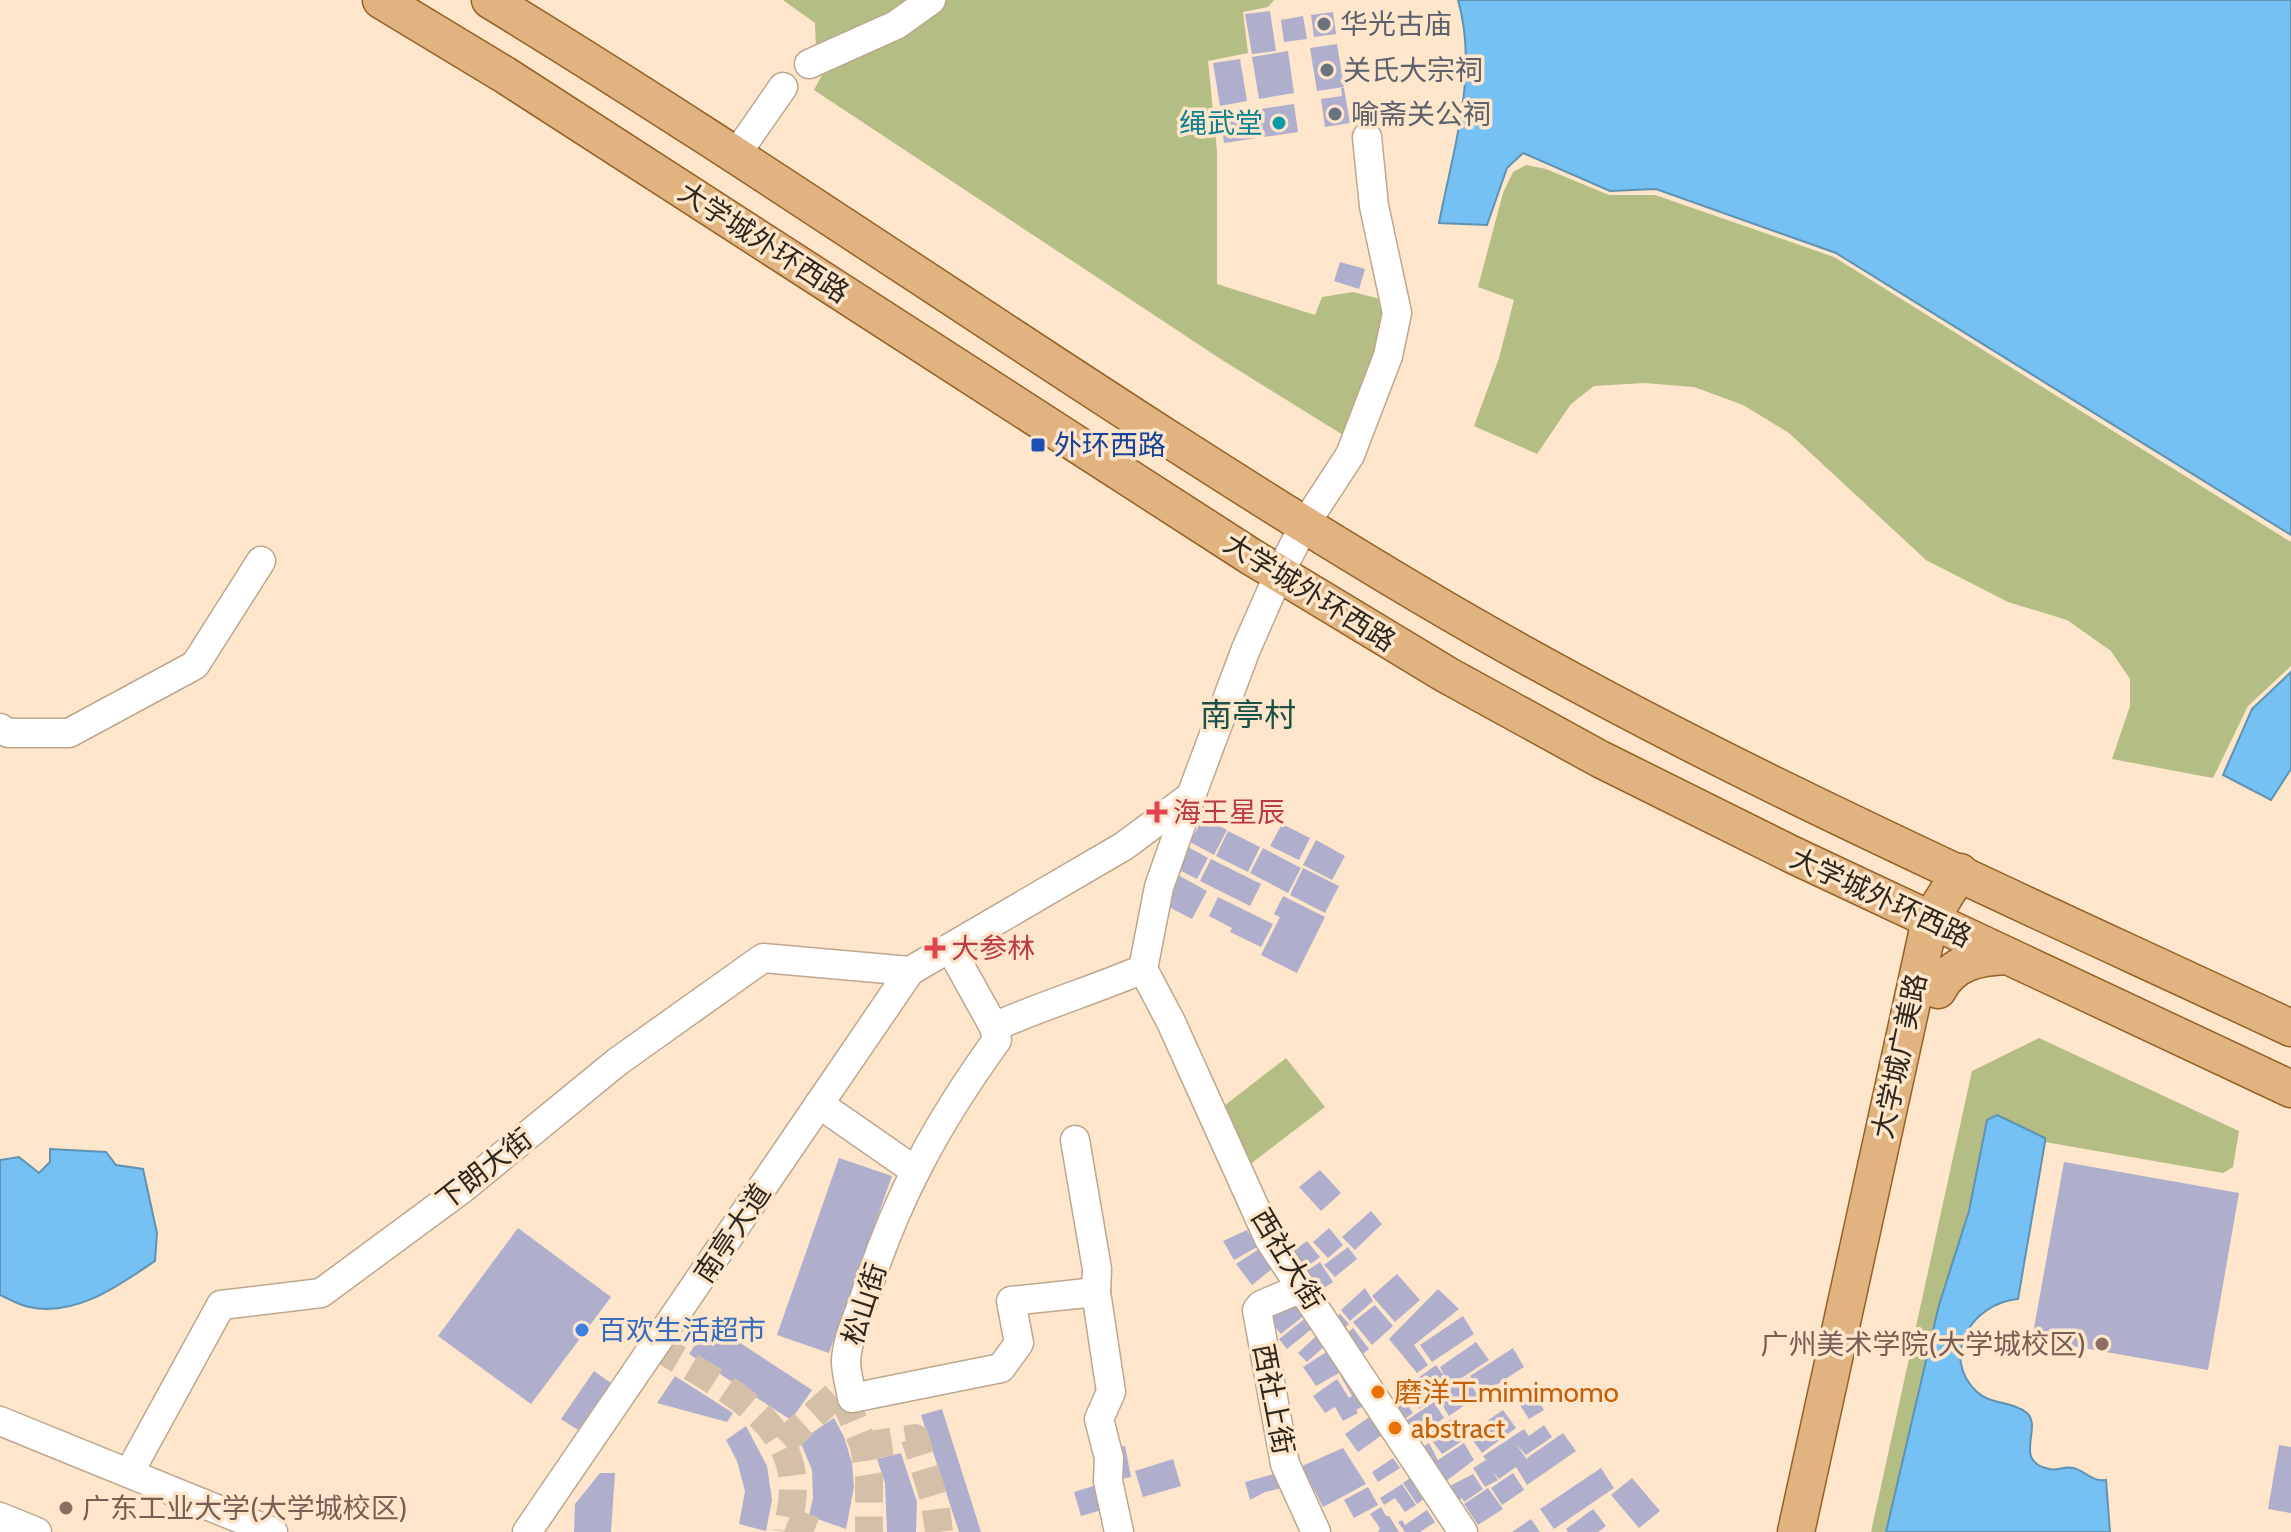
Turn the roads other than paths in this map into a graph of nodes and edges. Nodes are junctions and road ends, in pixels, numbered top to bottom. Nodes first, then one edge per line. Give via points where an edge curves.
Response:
1 (381, 0) edge
2 (490, 0) edge
3 (931, 0) edge
4 (809, 64) dead end
5 (783, 87) dead end
6 (1367, 137) dead end
7 (735, 156) junction
8 (1305, 524) junction
9 (261, 561) dead end
10 (1279, 574) junction
11 (0, 728) edge
12 (1191, 796) junction
13 (1913, 850) junction
14 (1960, 872) junction
15 (1888, 902) junction
16 (1941, 925) junction
17 (950, 948) junction
18 (2007, 956) junction
19 (1143, 969) junction
20 (910, 971) junction
21 (1926, 987) junction
22 (994, 1027) junction
23 (2291, 1028) edge
24 (2291, 1089) edge
25 (819, 1104) junction
26 (1075, 1140) dead end
27 (914, 1170) junction
28 (1302, 1288) junction
29 (1096, 1292) junction
30 (0, 1421) edge
31 (129, 1473) junction
32 (0, 1517) edge
33 (37, 1532) edge
34 (273, 1532) edge
35 (527, 1532) edge
36 (1119, 1532) edge
37 (1316, 1532) edge
38 (1463, 1532) edge
39 (1796, 1532) edge
40 (1819, 1532) edge

1 - 10 main road, 大学城外环西路
2 - 7 main road, 大学城外环西路
3 - 4 street via 896,25
5 - 7 street
6 - 8 street via 1374,206 1397,313 1388,356 1350,455
7 - 8 main road, 大学城外环西路
8 - 10 street
8 - 13 main road, 大学城外环西路 via 1627,709
9 - 11 street via 195,665 69,733 8,733
10 - 12 street
10 - 15 main road, 大学城外环西路 via 1600,759
12 - 17 street, 南亭大道 via 1124,846
12 - 19 street via 1159,887
13 - 14 main road, 大学城外环西路
13 - 15 main road via 1926,864 1927,883 1916,898
14 - 16 main road, 大学城广美路
14 - 23 main road, 大学城外环西路
15 - 16 main road, 大学城外环西路
15 - 21 main road via 1908,931
16 - 18 main road, 大学城外环西路
16 - 21 main road, 大学城广美路
17 - 20 street, 南亭大道
17 - 22 street
18 - 21 main road via 1967,962
18 - 24 main road, 大学城外环西路
19 - 22 street
19 - 28 street, 西社大街 via 1269,1239
20 - 25 street, 南亭大道
20 - 31 street, 下朗大街 via 763,958 617,1062 462,1189 321,1293 221,1305
21 - 39 main road, 大学城广美路
21 - 40 main road, 大学城广美路
22 - 27 street, 松山街 via 997,1040 955,1097
25 - 27 street
25 - 35 street, 南亭大道
26 - 29 street via 1097,1269
27 - 29 street, 松山街 via 848,1347 852,1398 1001,1368 1019,1343 1011,1301
28 - 37 street, 西社上街 via 1257,1310 1285,1464
28 - 38 street, 西社大街
29 - 36 street via 1111,1392 1099,1419
30 - 31 street
31 - 34 street
32 - 33 street

